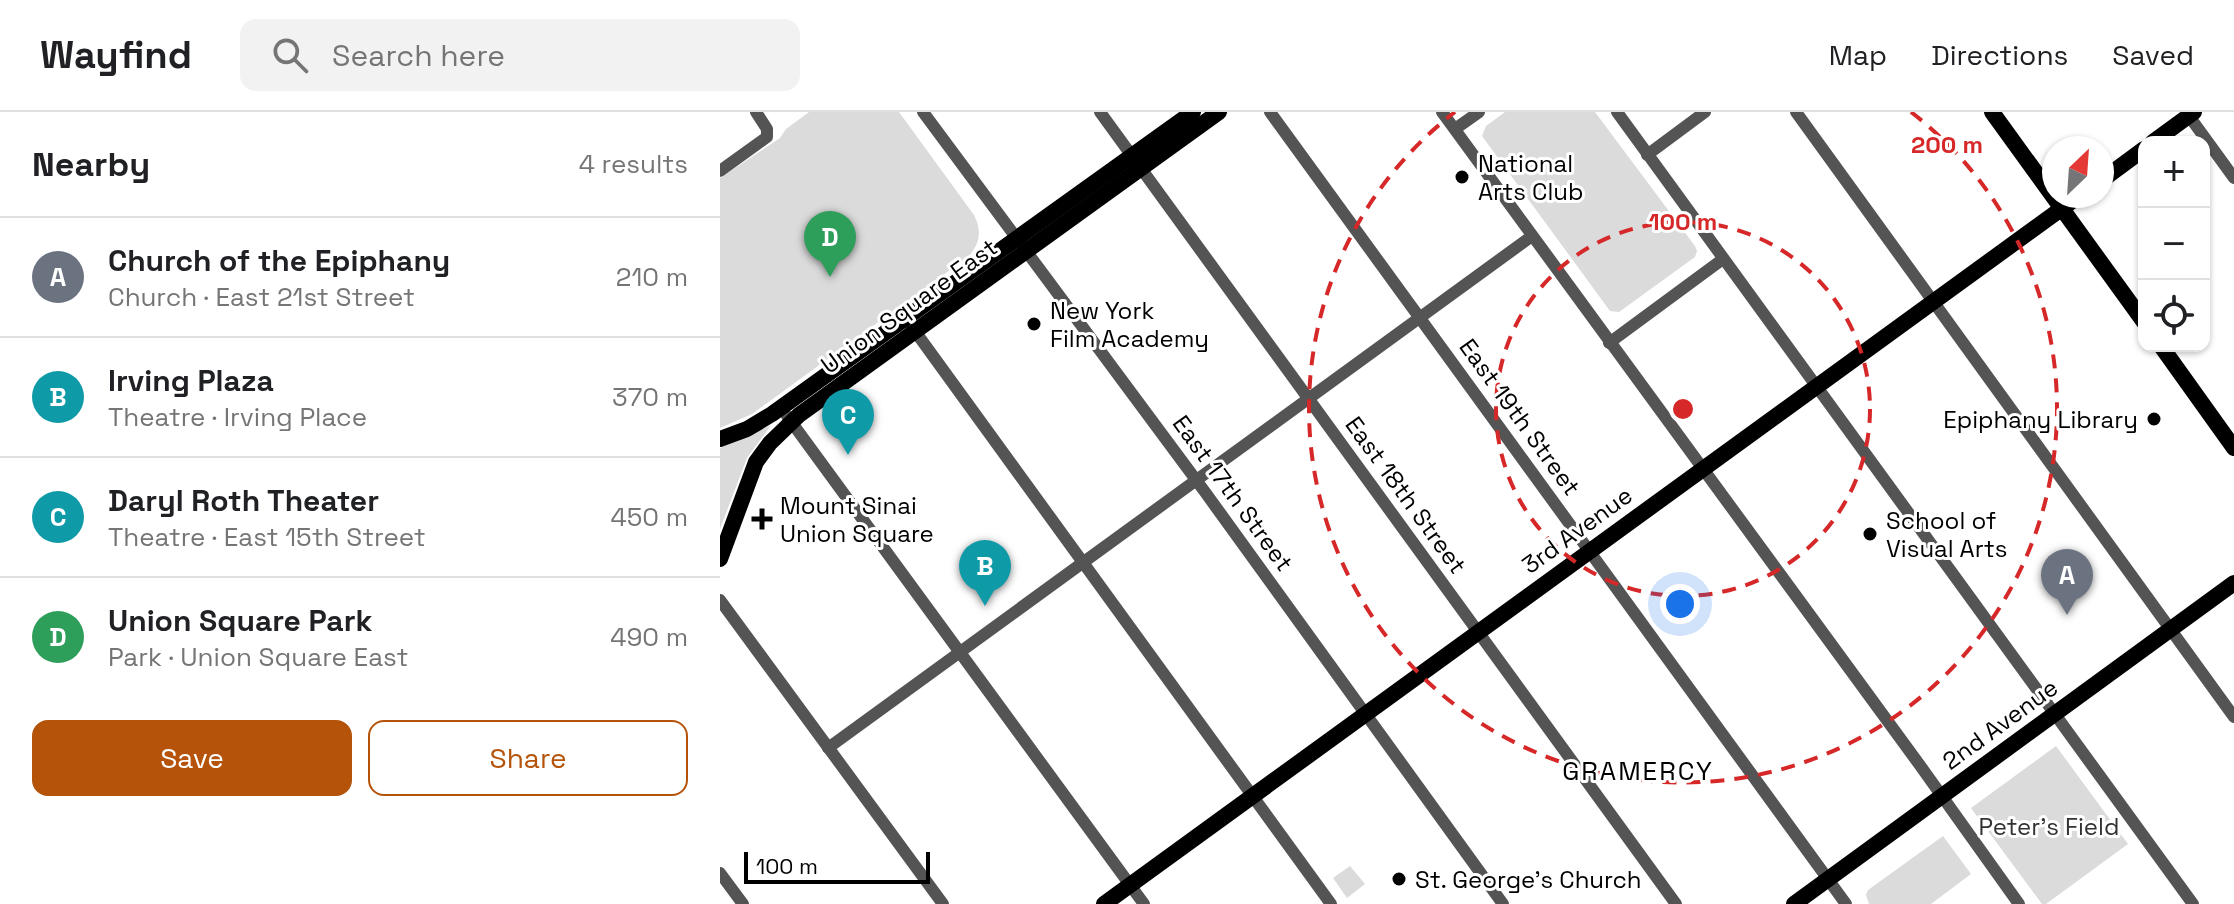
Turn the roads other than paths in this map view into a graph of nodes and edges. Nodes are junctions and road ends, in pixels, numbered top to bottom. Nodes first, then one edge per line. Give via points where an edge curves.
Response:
1 (756, 112) edge
2 (923, 112) edge
3 (1100, 112) edge
4 (1193, 112) edge
5 (1219, 112) edge
6 (1270, 112) edge
7 (1442, 112) edge
8 (1479, 112) edge
9 (1617, 112) edge
10 (1705, 112) edge
11 (1796, 112) edge
12 (1992, 112) edge
13 (2190, 113) edge
14 (1455, 129) junction
15 (2161, 136) edge
16 (2138, 153) edge
17 (1647, 155) junction
18 (1137, 162) junction
19 (720, 171) edge
20 (2114, 171) edge
21 (2234, 178) edge
22 (2042, 181) edge
23 (2062, 208) joint
24 (1532, 236) junction
25 (1022, 246) junction
26 (1723, 259) junction
27 (1934, 301) junction
28 (2138, 314) edge
29 (1420, 317) junction
30 (910, 325) junction
31 (1609, 343) junction
32 (2165, 352) edge
33 (1816, 387) junction
34 (1308, 399) junction
35 (781, 408) junction
36 (791, 422) junction
37 (720, 439) edge
38 (2234, 448) edge
39 (1703, 469) junction
40 (1196, 480) junction
41 (1590, 551) junction
42 (720, 559) edge
43 (1083, 562) junction
44 (2234, 583) edge
45 (720, 600) edge
46 (2171, 630) junction
47 (1478, 632) junction
48 (959, 652) junction
49 (1366, 714) junction
50 (2055, 715) junction
51 (2234, 717) edge
52 (828, 748) junction
53 (1253, 796) junction
54 (1942, 797) junction
55 (720, 873) edge
56 (1828, 880) junction
57 (1129, 885) junction
58 (743, 904) edge
59 (943, 904) edge
60 (1104, 904) edge
61 (1144, 904) edge
62 (1331, 904) edge
63 (1503, 904) edge
64 (1676, 904) edge
65 (1794, 904) edge
66 (1846, 904) edge
67 (2019, 904) edge
68 (2193, 904) edge

1 - 19 street via 767,137
2 - 25 street, East 17th Street
3 - 18 street, East 18th Street
4 - 18 main road
5 - 18 main road
6 - 29 street, East 19th Street
7 - 14 street
8 - 14 street
9 - 17 street
10 - 17 street
11 - 27 street
12 - 22 main road
13 - 15 main road
13 - 21 street
14 - 24 street
16 - 20 main road
17 - 26 street
18 - 25 main road, Union Square East
18 - 34 street, East 18th Street
23 - 27 main road, 3rd Avenue
23 - 28 main road
24 - 29 street
24 - 31 street
25 - 30 main road, Union Square East
25 - 40 street, East 17th Street
26 - 31 street
26 - 33 street
27 - 33 main road, 3rd Avenue
27 - 46 street
29 - 34 street
29 - 41 street, East 19th Street
30 - 35 main road, Union Square East
30 - 36 main road, Union Square East
30 - 43 street
31 - 39 street
32 - 38 main road
33 - 39 main road, 3rd Avenue
33 - 50 street
34 - 40 street
34 - 47 street, East 18th Street
35 - 36 street
35 - 37 main road, Union Square East
36 - 42 main road, Union Square East via 756,462
36 - 48 street
39 - 41 main road, 3rd Avenue
39 - 54 street
40 - 43 street
40 - 49 street, East 17th Street
41 - 47 main road, 3rd Avenue
41 - 56 street, East 19th Street
43 - 48 street
43 - 53 street
44 - 46 main road, 2nd Avenue
45 - 52 street
46 - 50 main road, 2nd Avenue
46 - 51 street
47 - 49 main road, 3rd Avenue
47 - 64 street, East 18th Street
48 - 52 street
48 - 57 street
49 - 53 main road, 3rd Avenue
49 - 63 street, East 17th Street
50 - 54 main road, 2nd Avenue
50 - 68 street
52 - 59 street
53 - 57 main road, 3rd Avenue
53 - 62 street
54 - 56 main road, 2nd Avenue
54 - 67 street
55 - 58 street
56 - 65 main road, 2nd Avenue
56 - 66 street, East 19th Street
57 - 60 main road, 3rd Avenue
57 - 61 street

